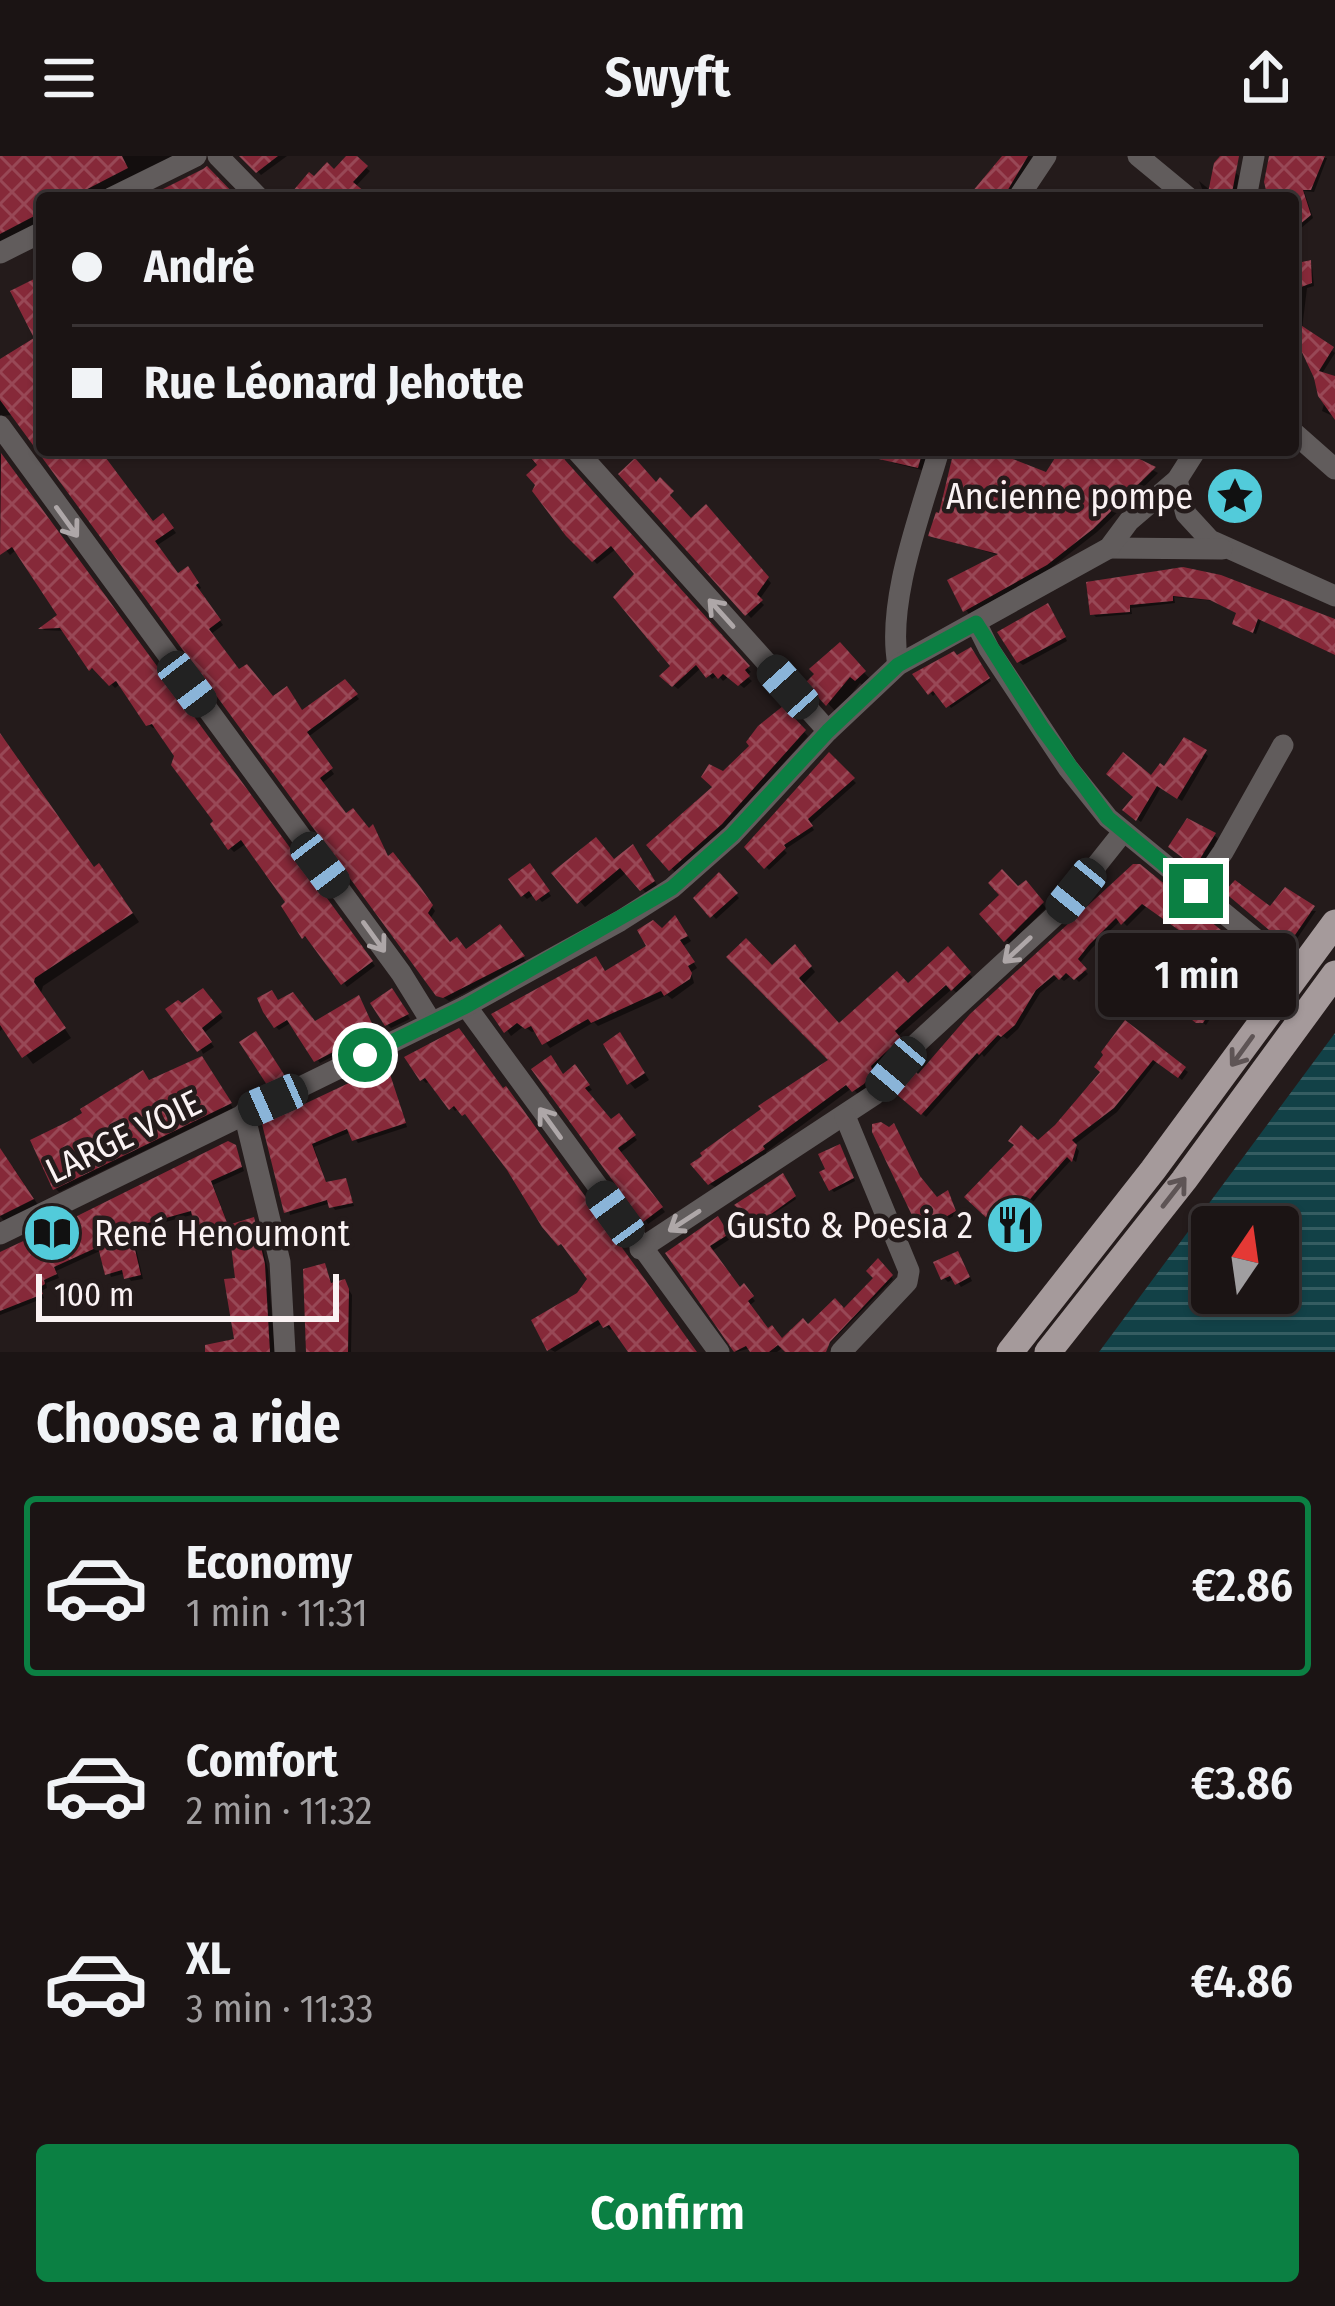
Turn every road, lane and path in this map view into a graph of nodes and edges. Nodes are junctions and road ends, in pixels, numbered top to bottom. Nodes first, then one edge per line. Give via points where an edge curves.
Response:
1 (196, 156) edge
2 (218, 156) edge
3 (1046, 156) edge
4 (1138, 156) edge
5 (1255, 156) edge
6 (123, 192) edge
7 (253, 192) edge
8 (1022, 192) edge
9 (1182, 192) edge
10 (1247, 192) edge
11 (36, 235) edge
12 (0, 253) edge
13 (0, 426) edge
14 (1299, 437) edge
15 (581, 456) edge
16 (937, 456) edge
17 (1192, 456) edge
18 (1335, 469) edge
19 (1178, 480) junction
20 (1109, 548) junction
21 (1228, 549) junction
22 (1335, 596) edge
23 (976, 623) junction
24 (898, 665) junction
25 (828, 731) junction
26 (1283, 745) dead end
27 (1123, 832) junction
28 (1196, 891) junction
29 (1335, 922) edge
30 (1335, 971) edge
31 (1298, 974) junction
32 (466, 1006) junction
33 (432, 1022) junction
34 (244, 1113) junction
35 (845, 1117) junction
36 (0, 1234) edge
37 (640, 1249) junction
38 (285, 1352) edge
39 (719, 1352) edge
40 (841, 1352) edge
41 (1010, 1352) edge
42 (1048, 1352) edge

1 - 6 street
2 - 7 street
3 - 8 street
4 - 9 street
5 - 10 street
11 - 12 street
13 -> 33 street
14 - 18 street
25 -> 15 street
16 - 24 street via 900,596
17 - 19 street
19 - 20 street
19 - 21 street via 1195,527
20 - 21 street
20 - 23 street, LARGE VOIE
21 - 22 street
23 - 24 street, LARGE VOIE
23 - 27 street via 1068,768
24 - 25 street, LARGE VOIE
25 - 32 street, LARGE VOIE via 672,888
26 - 28 street
27 - 28 street
27 -> 35 street via 1060,910
28 - 31 street
29 - 31 main road
30 - 31 main road
42 -> 30 main road
31 -> 41 main road
32 - 33 street, LARGE VOIE
37 -> 32 street
33 - 34 street, LARGE VOIE
34 - 36 street, LARGE VOIE
34 - 38 street via 280,1262
35 -> 37 street
35 - 40 street via 909,1270 907,1282
37 - 39 street

